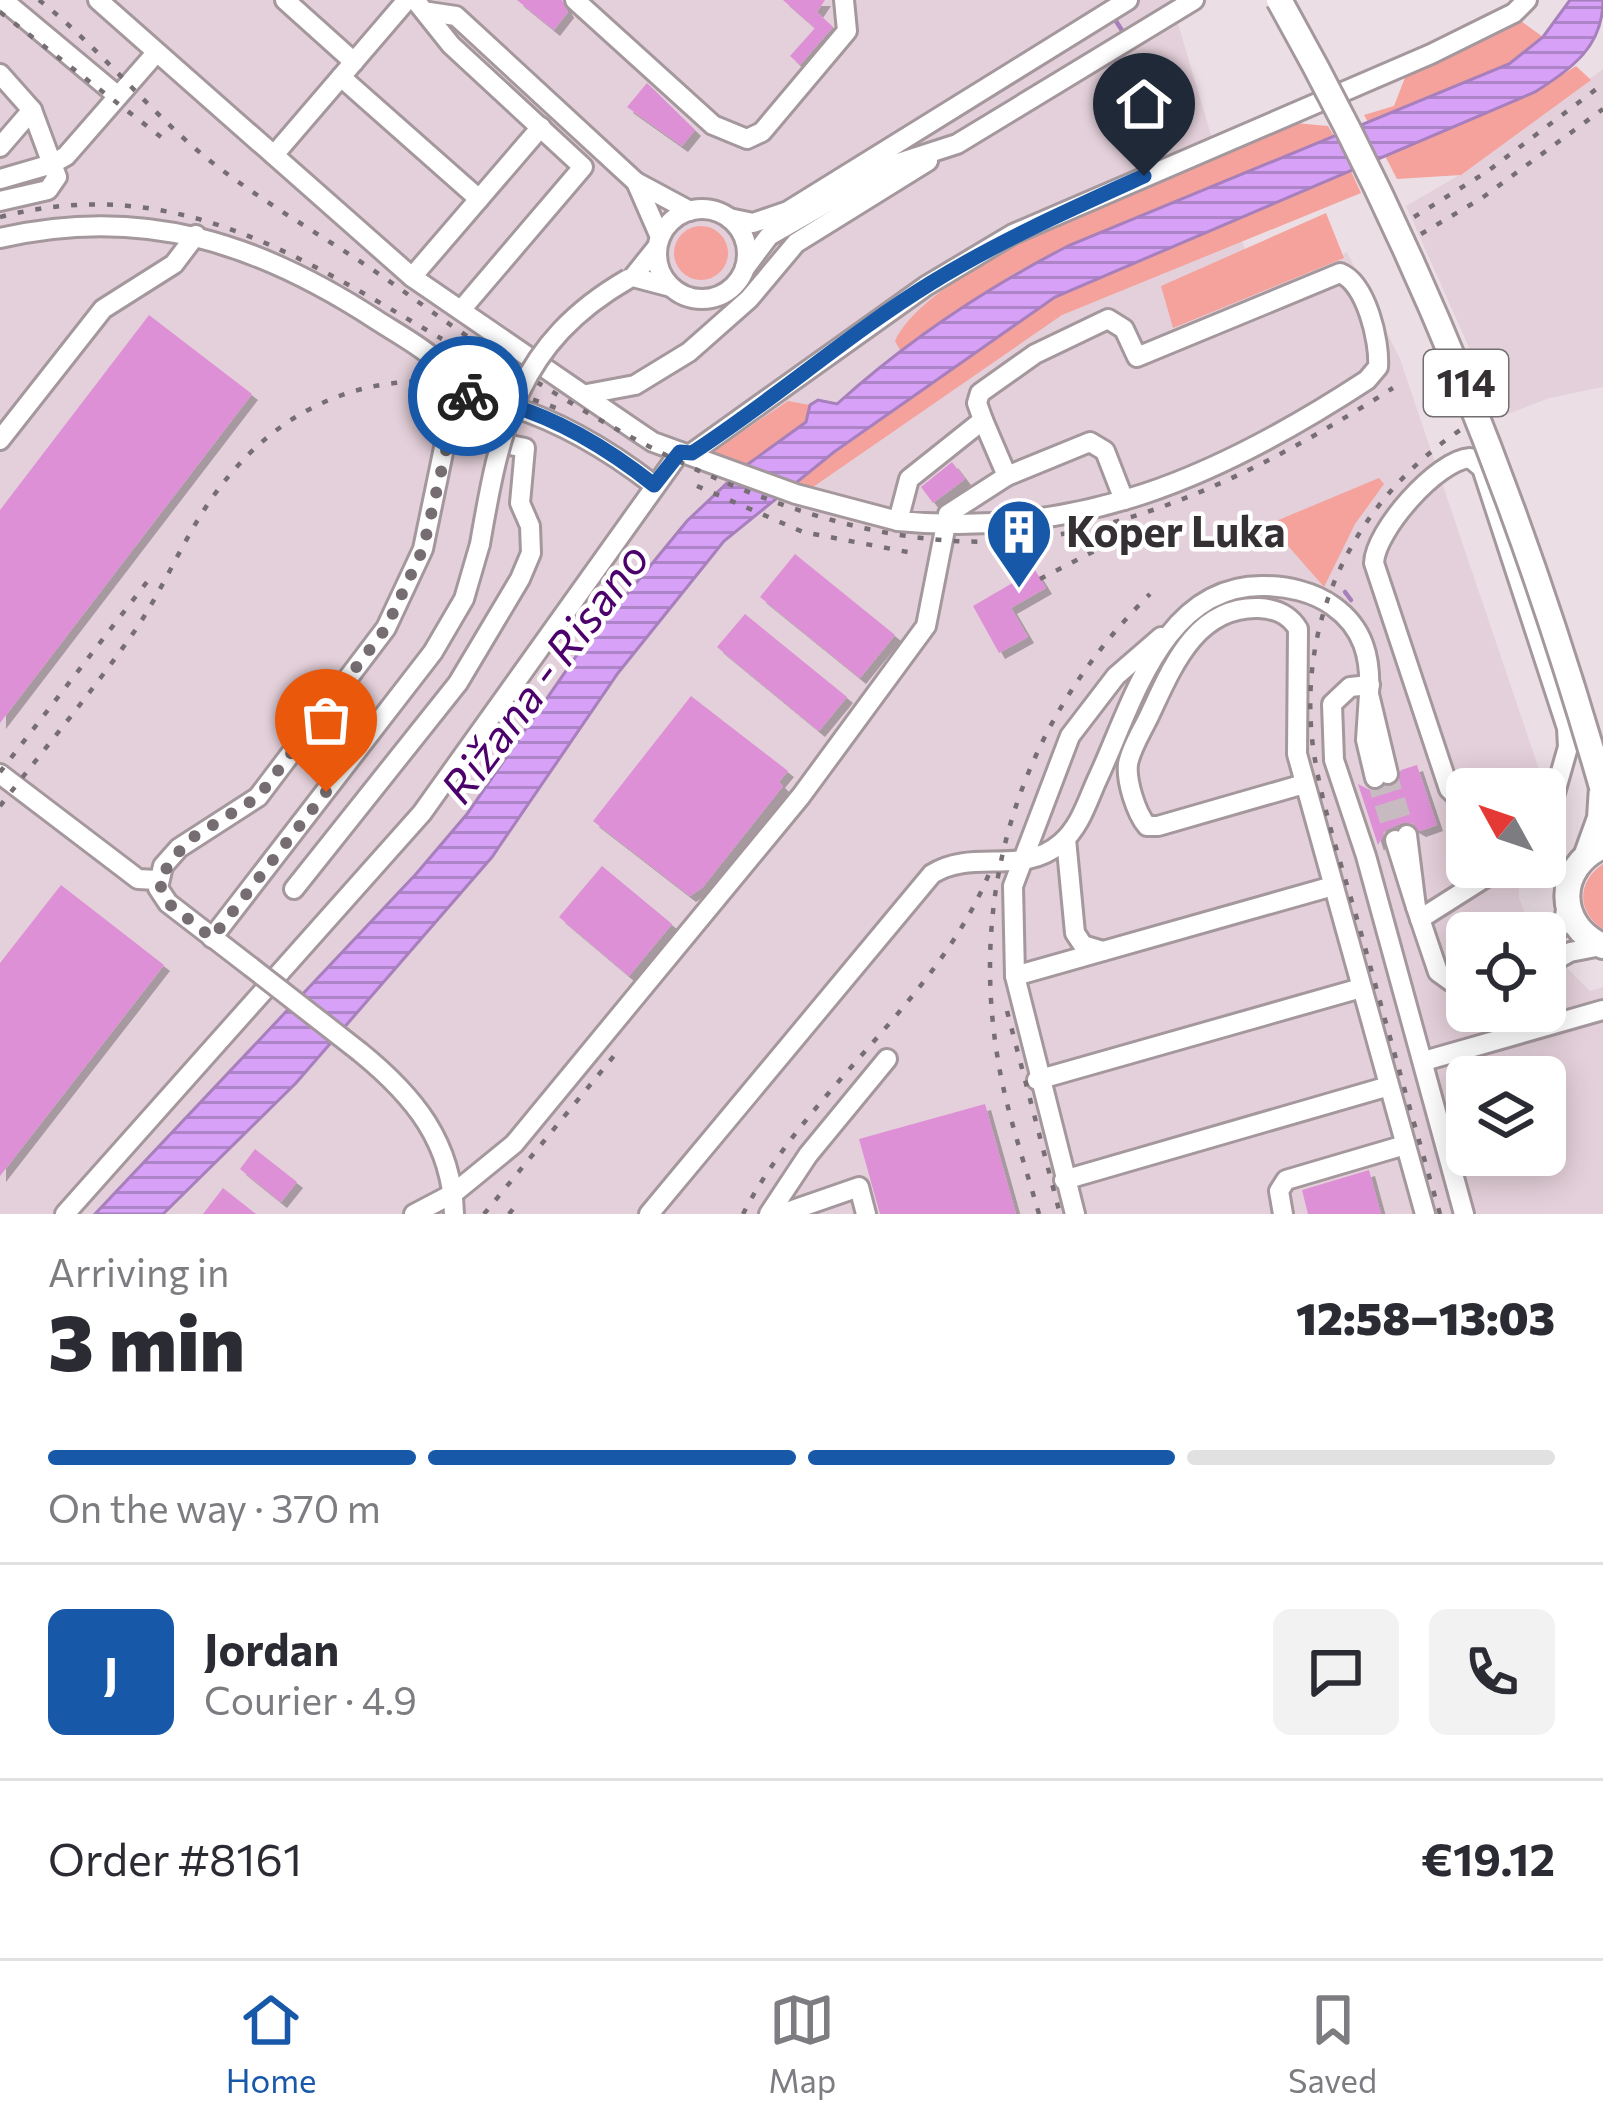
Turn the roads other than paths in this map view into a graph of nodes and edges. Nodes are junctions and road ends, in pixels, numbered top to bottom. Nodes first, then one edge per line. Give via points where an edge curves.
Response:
1 (3, 0) edge
2 (98, 0) edge
3 (285, 0) edge
4 (575, 0) edge
5 (844, 0) edge
6 (1128, 0) edge
7 (1195, 0) edge
8 (1279, 0) edge
9 (1527, 0) edge
10 (417, 4) edge
11 (155, 53) junction
12 (348, 69) junction
13 (0, 74) edge
14 (118, 96) junction
15 (32, 110) junction
16 (541, 127) junction
17 (957, 144) junction
18 (0, 147) edge
19 (274, 155) junction
20 (52, 164) junction
21 (0, 179) edge
22 (636, 182) junction
23 (48, 190) junction
24 (479, 199) junction
25 (0, 201) edge
26 (690, 211) junction
27 (729, 218) junction
28 (50, 230) junction
29 (196, 235) junction
30 (0, 238) edge
31 (659, 242) junction
32 (745, 268) junction
33 (412, 277) junction
34 (630, 278) junction
35 (672, 288) junction
36 (461, 310) junction
37 (587, 394) junction
38 (459, 395) junction
39 (983, 420) junction
40 (451, 433) junction
41 (0, 440) edge
42 (691, 454) junction
43 (1007, 476) junction
44 (654, 485) junction
45 (1124, 500) junction
46 (898, 521) junction
47 (943, 526) junction
48 (1175, 624) junction
49 (1370, 690) junction
50 (1562, 768) edge
51 (0, 774) edge
52 (1382, 776) tunnel mouth
53 (1446, 780) edge
54 (1304, 784) junction
55 (1603, 787) edge
56 (1401, 838) tunnel mouth
57 (1066, 839) junction
58 (1595, 850) edge
59 (1018, 863) junction
60 (158, 880) junction
61 (1333, 886) junction
62 (1464, 888) edge
63 (294, 889) dead end
64 (1567, 904) junction
65 (1566, 912) edge
66 (1418, 913) junction
67 (212, 938) junction
68 (1602, 946) edge
69 (1103, 951) junction
70 (1566, 954) edge
71 (1015, 976) junction
72 (1446, 978) edge
73 (1361, 988) junction
74 (1603, 1010) edge
75 (887, 1059) dead end
76 (1424, 1060) junction
77 (1037, 1080) junction
78 (1389, 1086) junction
79 (1405, 1145) junction
80 (1064, 1180) junction
81 (454, 1193) junction
82 (826, 1206) edge
83 (64, 1214) edge
84 (414, 1214) edge
85 (454, 1214) edge
86 (650, 1214) edge
87 (769, 1214) edge
88 (781, 1214) edge
89 (866, 1214) edge
90 (1075, 1214) edge
91 (1283, 1214) edge
92 (1424, 1214) edge
93 (1464, 1214) edge

1 - 14 street
2 - 11 street
3 - 12 street
4 - 5 street via 713,125 747,139 763,132 847,31
6 - 27 street via 788,211 753,223
7 - 17 street
8 - 55 main road, 114, bridge via 1370,169 1481,418
9 - 42 street via 1431,54 1013,235 926,286
10 - 12 street
10 - 16 street
10 - 22 street via 456,16
11 - 14 street
11 - 19 street
12 - 19 street
12 - 24 street
13 - 15 street
14 - 20 street
15 - 18 street
15 - 20 street
16 - 24 street
16 - 36 street via 583,167
17 - 32 street via 896,164 769,236
17 - 37 street via 796,242 749,298 676,360 635,385
19 - 33 street
20 - 21 street
20 - 23 street via 57,177
22 - 26 street
22 - 31 street
23 - 25 street
23 - 28 street
24 - 33 street
26 - 27 street
26 - 31 street via 672,220
27 - 32 street via 746,245
28 - 29 street via 142,227
28 - 30 street
29 - 38 street via 248,250 341,297 439,363
29 - 41 street via 174,264 103,308
31 - 34 street
31 - 35 street via 658,267
32 - 35 street via 720,296 695,299
33 - 36 street
34 - 35 street
34 - 67 street, bridge via 562,329 519,388 464,598 433,652
36 - 37 street
37 - 42 street via 653,442
38 - 40 street
38 - 44 street via 547,421 607,449
39 - 43 street
39 - 45 street via 977,403 984,389 1102,320 1119,323 1137,357 1340,273 1350,278 1376,333 1373,375 1254,451
39 - 46 street via 909,479
40 - 60 street via 423,549 373,648 258,797 187,841
40 - 63 street via 525,448 520,503 530,553 458,683
42 - 44 street
42 - 46 street
43 - 45 street via 1094,442
43 - 47 street via 952,511
44 - 83 street via 422,813
45 - 47 street via 1034,523
46 - 47 street
47 - 81 street via 930,614 912,649 514,1144
48 - 49 street via 1238,587 1293,589 1327,602 1357,629
48 - 57 street
48 - 59 street via 1117,676 1070,736
49 - 52 street
49 - 76 street via 1336,695 1334,760
50 - 53 street via 1567,728 1482,468 1470,458 1443,468 1383,532 1374,563
51 - 60 street via 138,879
54 - 54 street via 1295,623 1253,608 1214,619 1182,651 1130,757 1140,818 1158,826
54 - 61 street
55 - 58 main road, 114
56 - 66 street
57 - 59 street
57 - 69 street via 1075,933
58 - 64 main road, 114 via 1568,882
59 - 71 street
59 - 86 street via 957,862 932,874
60 - 67 street via 168,903
61 - 69 street
61 - 73 street
62 - 66 street
64 - 65 street
64 - 68 main road via 1575,925
66 - 72 street
67 - 81 street, bridge via 360,1052 423,1114
68 - 70 street
69 - 71 street
71 - 77 street
73 - 77 street
73 - 78 street
74 - 76 street
75 - 87 street
76 - 93 street
77 - 80 street
78 - 79 street
78 - 80 street
79 - 91 street via 1286,1180 1279,1191
79 - 92 street
80 - 90 street
81 - 84 street
81 - 85 street
82 - 88 street
82 - 89 street via 859,1187

